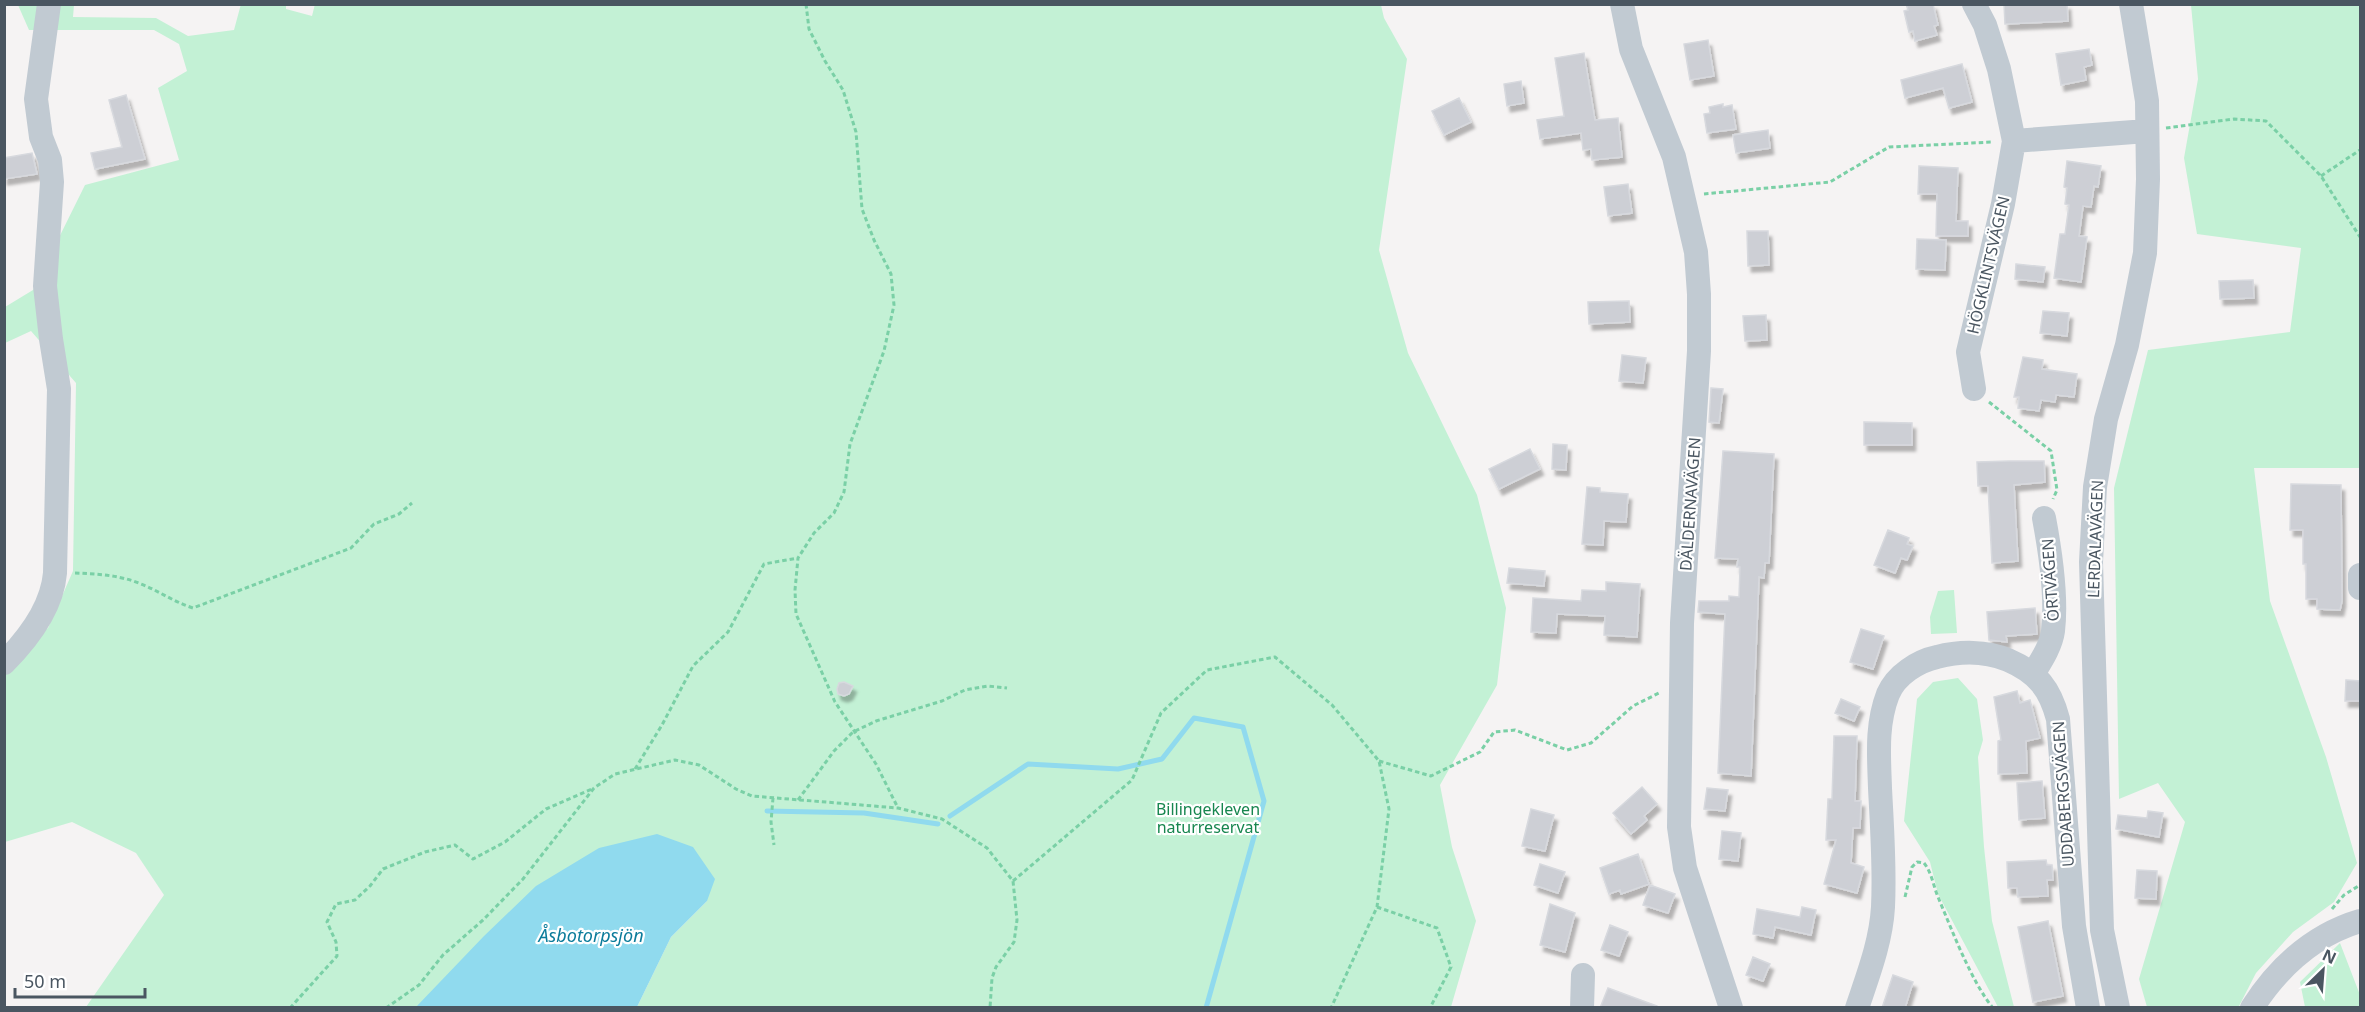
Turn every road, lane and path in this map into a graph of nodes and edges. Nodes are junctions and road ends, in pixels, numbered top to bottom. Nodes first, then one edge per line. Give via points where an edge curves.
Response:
1 (49, 4) edge
2 (806, 4) edge
3 (1622, 4) edge
4 (1974, 4) edge
5 (2131, 4) edge
6 (2146, 131) junction
7 (2014, 141) junction
8 (1989, 142) dead end
9 (2361, 150) edge
10 (2321, 176) junction
11 (1684, 195) junction
12 (2361, 237) edge
13 (1974, 389) joint
14 (412, 503) dead end
15 (2044, 518) joint
16 (798, 558) junction
17 (55, 573) junction
18 (2361, 575) edge
19 (2361, 588) edge
20 (4, 663) edge
21 (2033, 674) junction
22 (1681, 682) junction
23 (1008, 688) dead end
24 (853, 732) junction
25 (1379, 761) junction
26 (634, 769) junction
27 (594, 788) junction
28 (773, 798) junction
29 (798, 801) junction
30 (898, 808) junction
31 (774, 844) dead end
32 (1013, 881) junction
33 (2361, 885) edge
34 (1905, 898) dead end
35 (1377, 907) junction
36 (2329, 915) dead end
37 (2361, 921) edge
38 (1583, 975) dead end
39 (2086, 1007) edge
40 (290, 1008) edge
41 (386, 1008) edge
42 (990, 1008) edge
43 (1331, 1008) edge
44 (1430, 1008) edge
45 (1582, 1008) edge
46 (1731, 1008) edge
47 (1857, 1008) edge
48 (1993, 1008) edge
49 (2118, 1008) edge
50 (2252, 1008) edge

1 - 17 street via 36,99 52,182 45,286 59,389
2 - 16 path via 809,29 843,90 853,121 862,209 891,274 894,305 884,351 850,444 844,492 834,513 814,533
3 - 11 street, DÄLDERNAVÄGEN via 1631,49 1674,157
4 - 7 street, HÖGKLINTSVÄGEN via 1999,69
5 - 6 street, LERDALAVÄGEN via 2147,101
6 - 7 street
6 - 10 path via 2234,119 2266,121
6 - 49 street, LERDALAVÄGEN via 2145,253 2127,345 2106,419 2097,475 2091,562 2102,930
7 - 13 street, HÖGKLINTSVÄGEN via 1968,352
8 - 11 path via 1889,147 1830,182
9 - 10 path
10 - 12 path
11 - 22 street, DÄLDERNAVÄGEN via 1700,294
13 - 15 path via 2051,451 2057,490
14 - 17 path via 399,514 374,524 351,548 193,608 140,583 102,574
15 - 21 street, ÖRTVÄGEN via 2053,633
16 - 24 path via 796,614 835,702
16 - 26 path via 764,564 728,632 693,666
17 - 20 street via 40,619
18 - 19 street
21 - 39 street, UDDABERGSVÄGEN via 2053,698 2058,719 2074,926
21 - 47 street, UDDABERGSVÄGEN via 2006,659 1952,653 1925,659 1905,672 1889,692 1878,743 1883,908 1879,939
22 - 25 path via 1633,706 1591,743 1567,750 1515,730 1494,732 1480,752 1431,776
22 - 46 street, DÄLDERNAVÄGEN via 1679,827 1685,868
23 - 24 path via 965,690
24 - 29 path via 834,751
24 - 30 path via 876,764
25 - 32 path via 1332,705 1275,657 1207,670 1161,713 1132,780
25 - 35 path via 1389,809
26 - 27 path via 615,774
26 - 28 path via 675,760 699,765 736,789 752,796
27 - 40 path via 546,808 505,842 473,859 455,845 383,869 355,900 336,904 327,922 337,956
27 - 41 path via 523,879 442,955 419,985
28 - 29 path
28 - 31 path
29 - 30 path
30 - 32 path via 942,819 987,848
32 - 42 path via 1017,920 1014,942 992,978
33 - 36 path via 2344,895
34 - 48 path via 1912,867 1924,862 1957,940
35 - 43 path
35 - 44 path via 1437,928 1451,967
37 - 50 street via 2331,931 2306,947 2285,965
38 - 45 street

